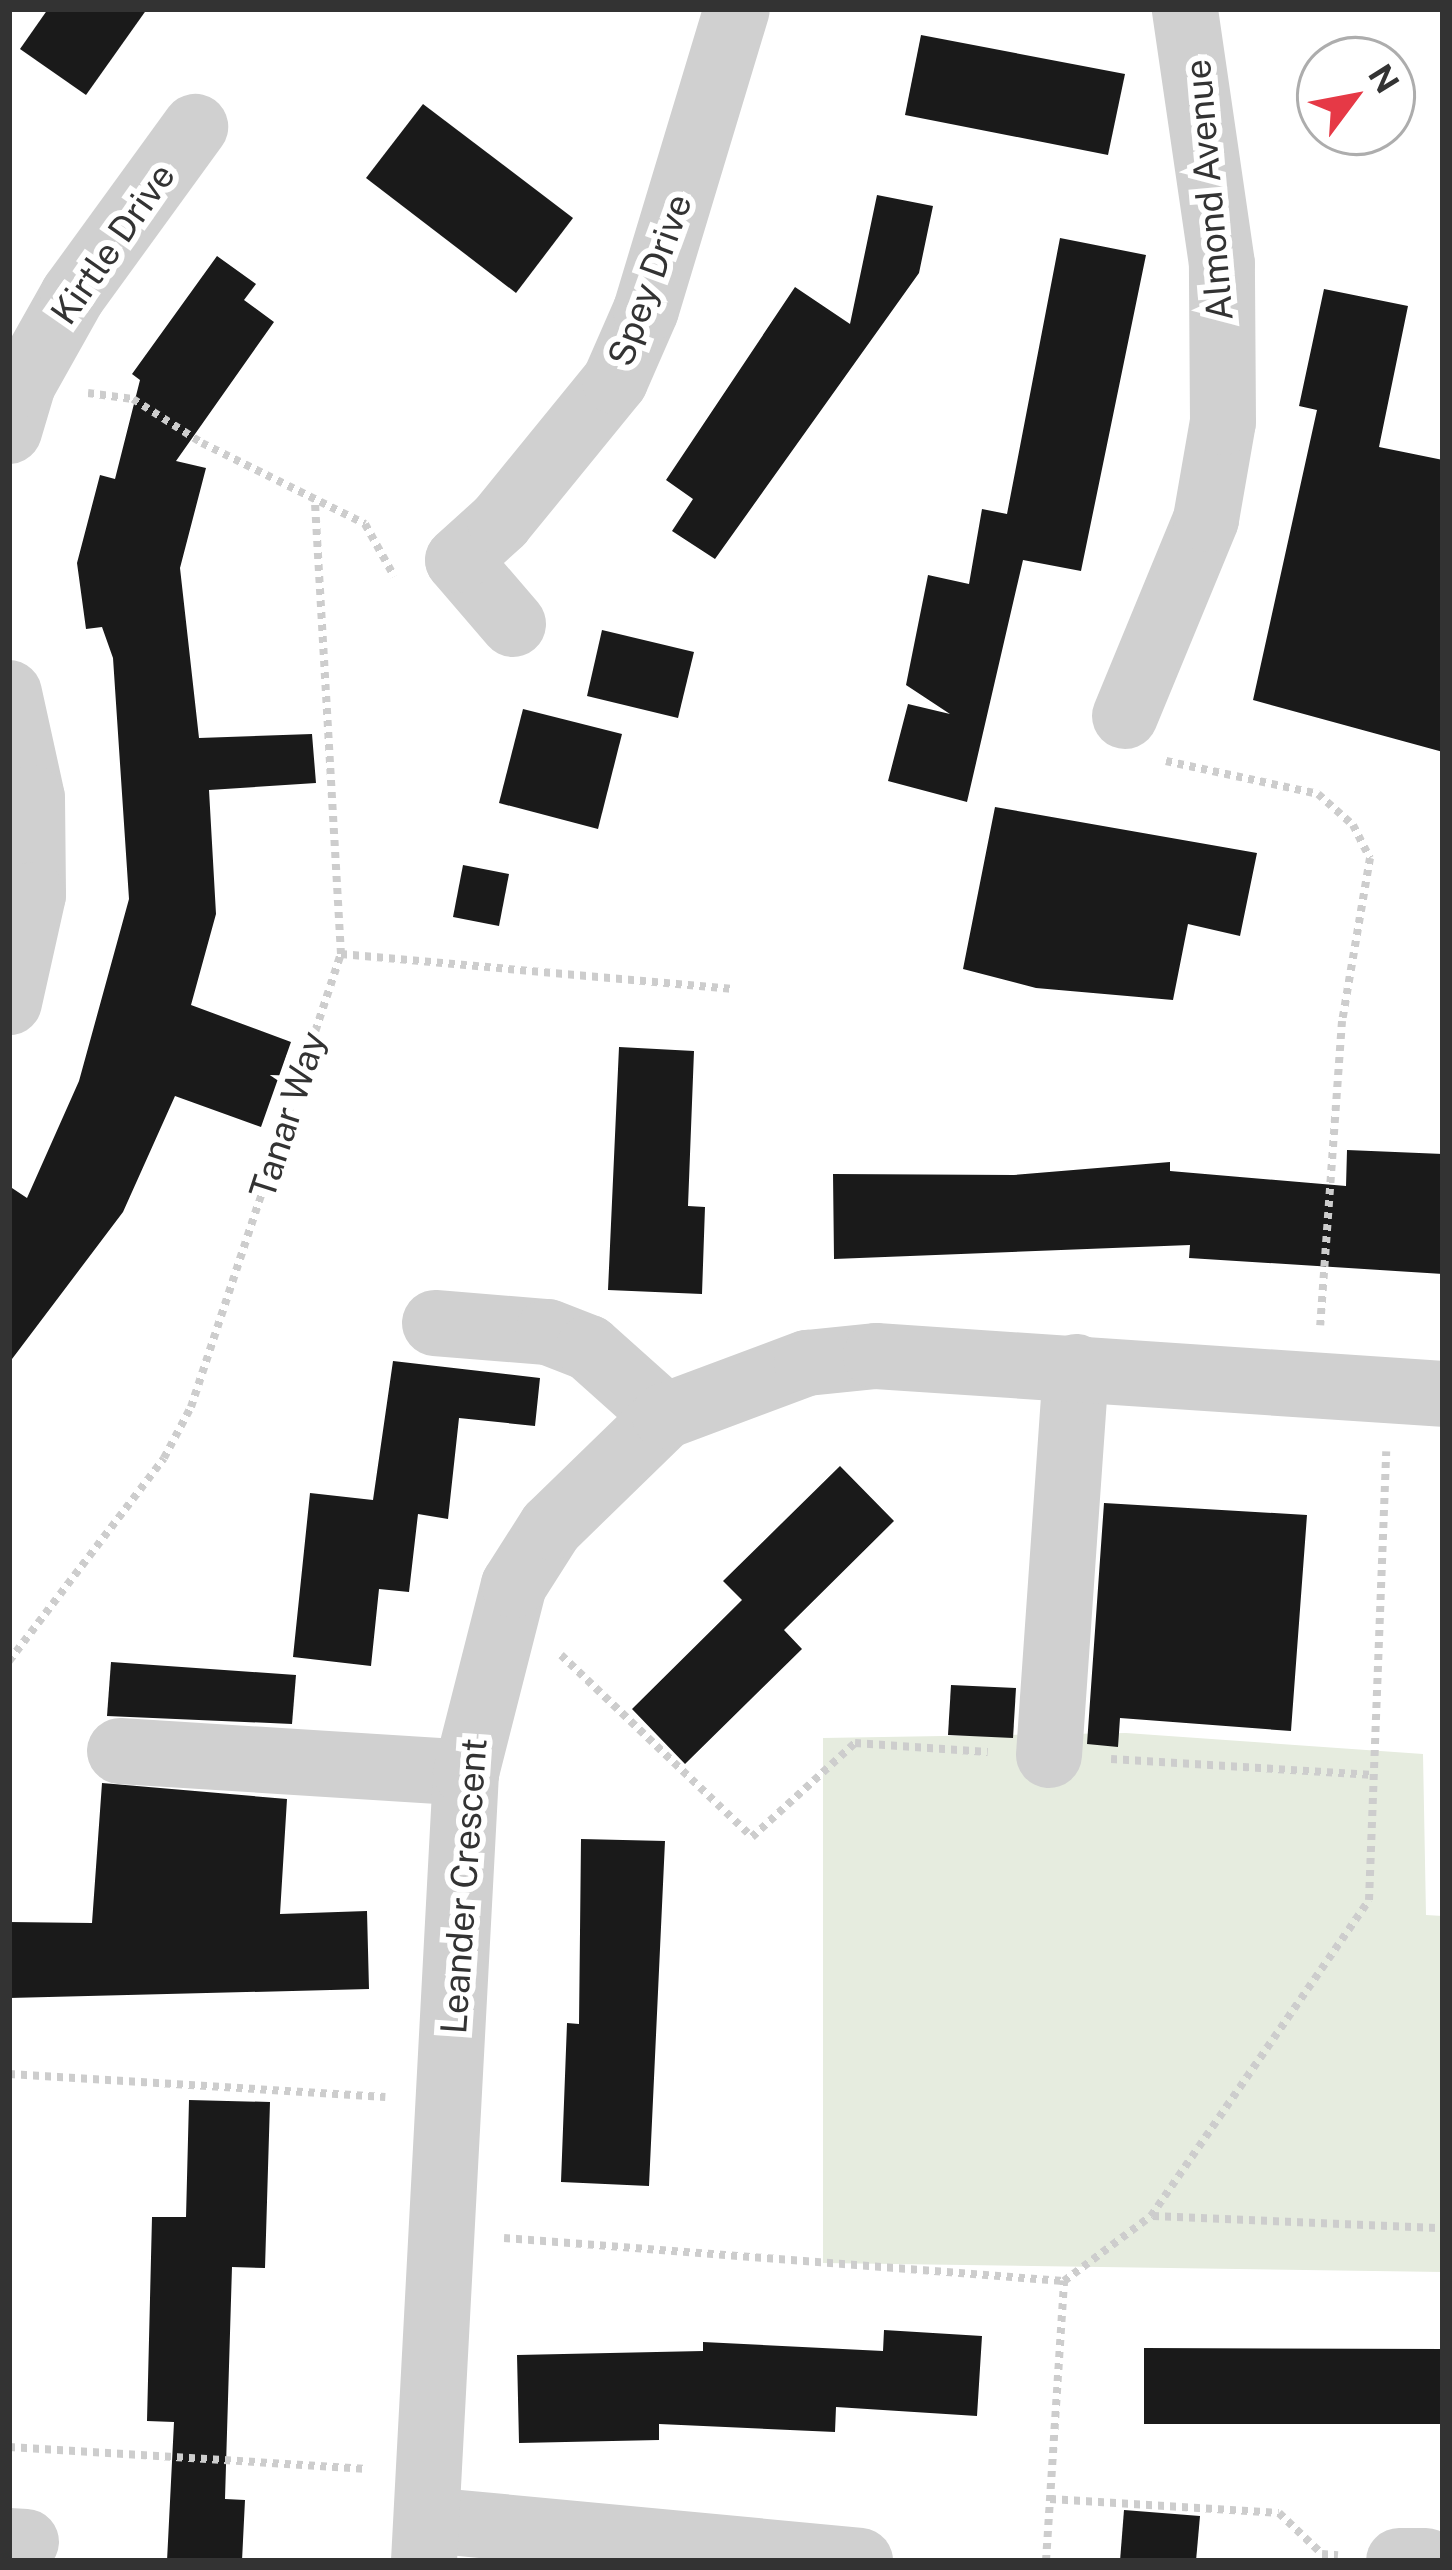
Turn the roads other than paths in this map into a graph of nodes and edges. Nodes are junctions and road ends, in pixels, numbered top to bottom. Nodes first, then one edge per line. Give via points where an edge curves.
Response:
1 (737, 9) edge
2 (1185, 9) edge
3 (195, 127) dead end
4 (16, 407) edge
5 (513, 624) dead end
6 (9, 693) edge
7 (1125, 716) road end
8 (9, 1002) edge
9 (435, 1323) dead end
10 (1076, 1367) junction
11 (1416, 1392) edge
12 (665, 1416) junction
13 (120, 1751) dead end
14 (1049, 1755) road end
15 (466, 1773) junction
16 (428, 2518) edge
17 (860, 2561) edge

1 - 5 street, Spey Drive via 646,310 615,381 500,522 458,560
2 - 7 street, Almond Avenue via 1222,264 1222,422 1206,519
3 - 4 street, Kirtle Drive via 73,295
6 - 8 street via 32,798 33,895
9 - 12 street via 548,1332 590,1348
10 - 11 street, Leander Crescent
10 - 12 street, Leander Crescent via 876,1356 806,1364
10 - 14 street
12 - 15 street, Leander Crescent via 551,1527 514,1585
13 - 15 street
15 - 16 street, Leander Crescent
16 - 17 street

